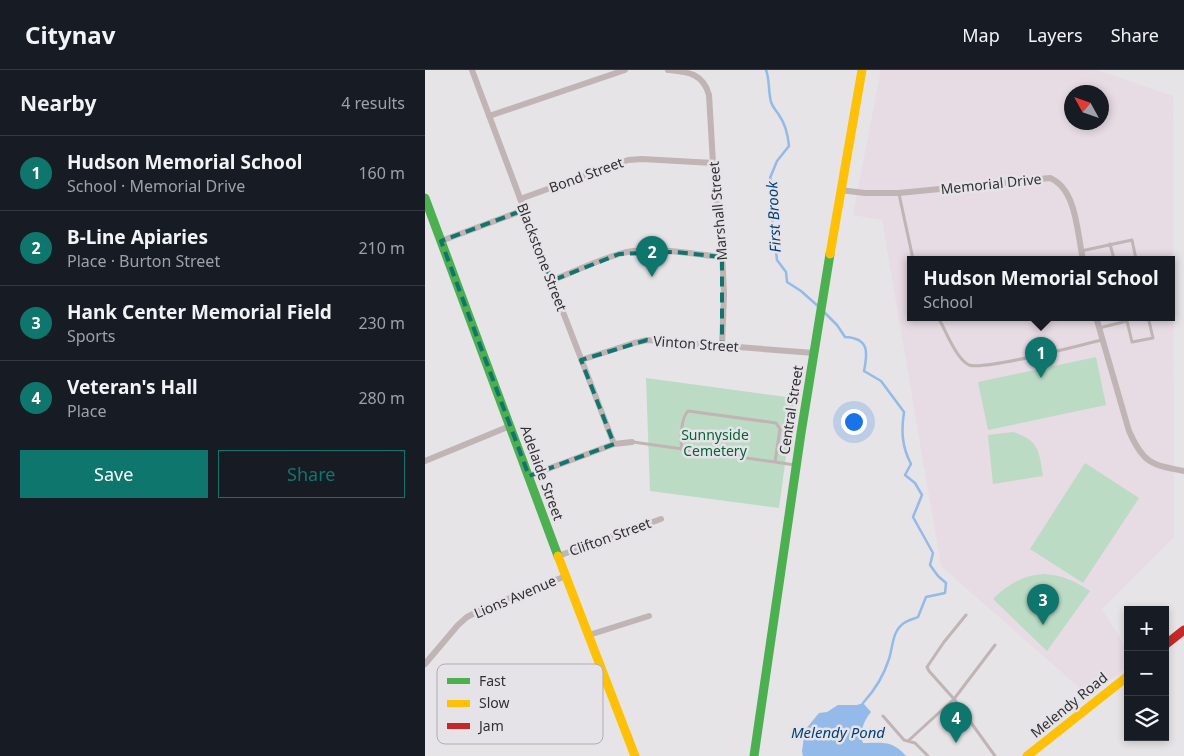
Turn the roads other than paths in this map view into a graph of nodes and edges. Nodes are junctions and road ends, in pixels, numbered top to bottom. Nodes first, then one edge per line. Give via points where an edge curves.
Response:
1 (472, 70) edge
2 (625, 70) edge
3 (668, 70) edge
4 (862, 70) edge
5 (489, 116) junction
6 (713, 163) junction
7 (840, 190) junction
8 (899, 193) junction
9 (425, 198) edge
10 (520, 199) junction
11 (524, 210) junction
12 (441, 241) junction
13 (1110, 244) junction
14 (1081, 251) junction
15 (912, 256) edge
16 (1082, 256) edge
17 (1112, 256) edge
18 (1135, 256) edge
19 (722, 257) junction
20 (551, 281) junction
21 (940, 321) edge
22 (1097, 321) edge
23 (1120, 321) edge
24 (1127, 321) edge
25 (1149, 321) edge
26 (1099, 328) junction
27 (1102, 340) junction
28 (722, 346) junction
29 (814, 353) junction
30 (581, 360) junction
31 (510, 426) junction
32 (632, 442) joint
33 (614, 444) junction
34 (682, 450) junction
35 (425, 461) edge
36 (775, 462) junction
37 (796, 465) junction
38 (1184, 471) edge
39 (529, 476) junction
40 (661, 519) dead end
41 (558, 556) junction
42 (566, 576) junction
43 (966, 615) dead end
44 (649, 616) dead end
45 (1184, 630) edge
46 (589, 635) junction
47 (1169, 642) edge
48 (995, 645) dead end
49 (425, 664) edge
50 (600, 664) edge
51 (603, 672) edge
52 (1124, 679) edge
53 (954, 699) junction
54 (883, 716) dead end
55 (908, 741) junction
56 (635, 756) edge
57 (754, 756) edge
58 (928, 756) edge
59 (995, 756) edge
60 (1027, 756) edge

1 - 5 street, Blackstone Street
2 - 5 street
3 - 6 street, Marshall Street via 701,78 706,86
4 - 7 street, Central Street
5 - 10 street, Blackstone Street
6 - 10 street, Bond Street via 628,160
6 - 19 street, Marshall Street
7 - 8 street, Memorial Drive
7 - 29 street, Central Street
8 - 14 street, Memorial Drive via 1050,178 1062,185 1069,195
8 - 15 lane
9 - 12 street, Adelaide Street
10 - 11 street, Blackstone Street
11 - 12 street
11 - 20 street, Blackstone Street
12 - 31 street, Adelaide Street
13 - 14 lane
13 - 17 lane
13 - 18 lane via 1131,240
14 - 16 street, Memorial Drive
19 - 20 street via 633,252 619,254
19 - 28 street, Marshall Street
20 - 30 street, Blackstone Street
21 - 27 lane via 959,355 969,365 975,366
22 - 26 street
23 - 26 lane
24 - 25 lane via 1132,342 1153,338
26 - 27 street
27 - 38 street via 1129,431 1141,455 1153,464
28 - 29 street, Vinton Street
28 - 30 street, Vinton Street via 647,340
29 - 37 street, Central Street
30 - 33 street, Blackstone Street
31 - 35 street
31 - 39 street, Adelaide Street
32 - 33 street
32 - 34 lane
33 - 39 street
34 - 36 lane
34 - 36 lane via 684,415 691,410 778,424 781,429
36 - 37 lane
37 - 57 street, Central Street
39 - 41 street, Adelaide Street
40 - 41 street, Clifton Street
41 - 42 street, Adelaide Street
42 - 46 street, Adelaide Street
42 - 49 street, Lions Avenue via 467,617
43 - 53 lane via 927,667
44 - 46 street
45 - 47 street
46 - 50 street, Adelaide Street
48 - 53 lane
51 - 56 street, Adelaide Street
52 - 60 street, Melendy Road
53 - 55 lane
53 - 59 lane
54 - 55 lane
55 - 58 lane via 915,743

